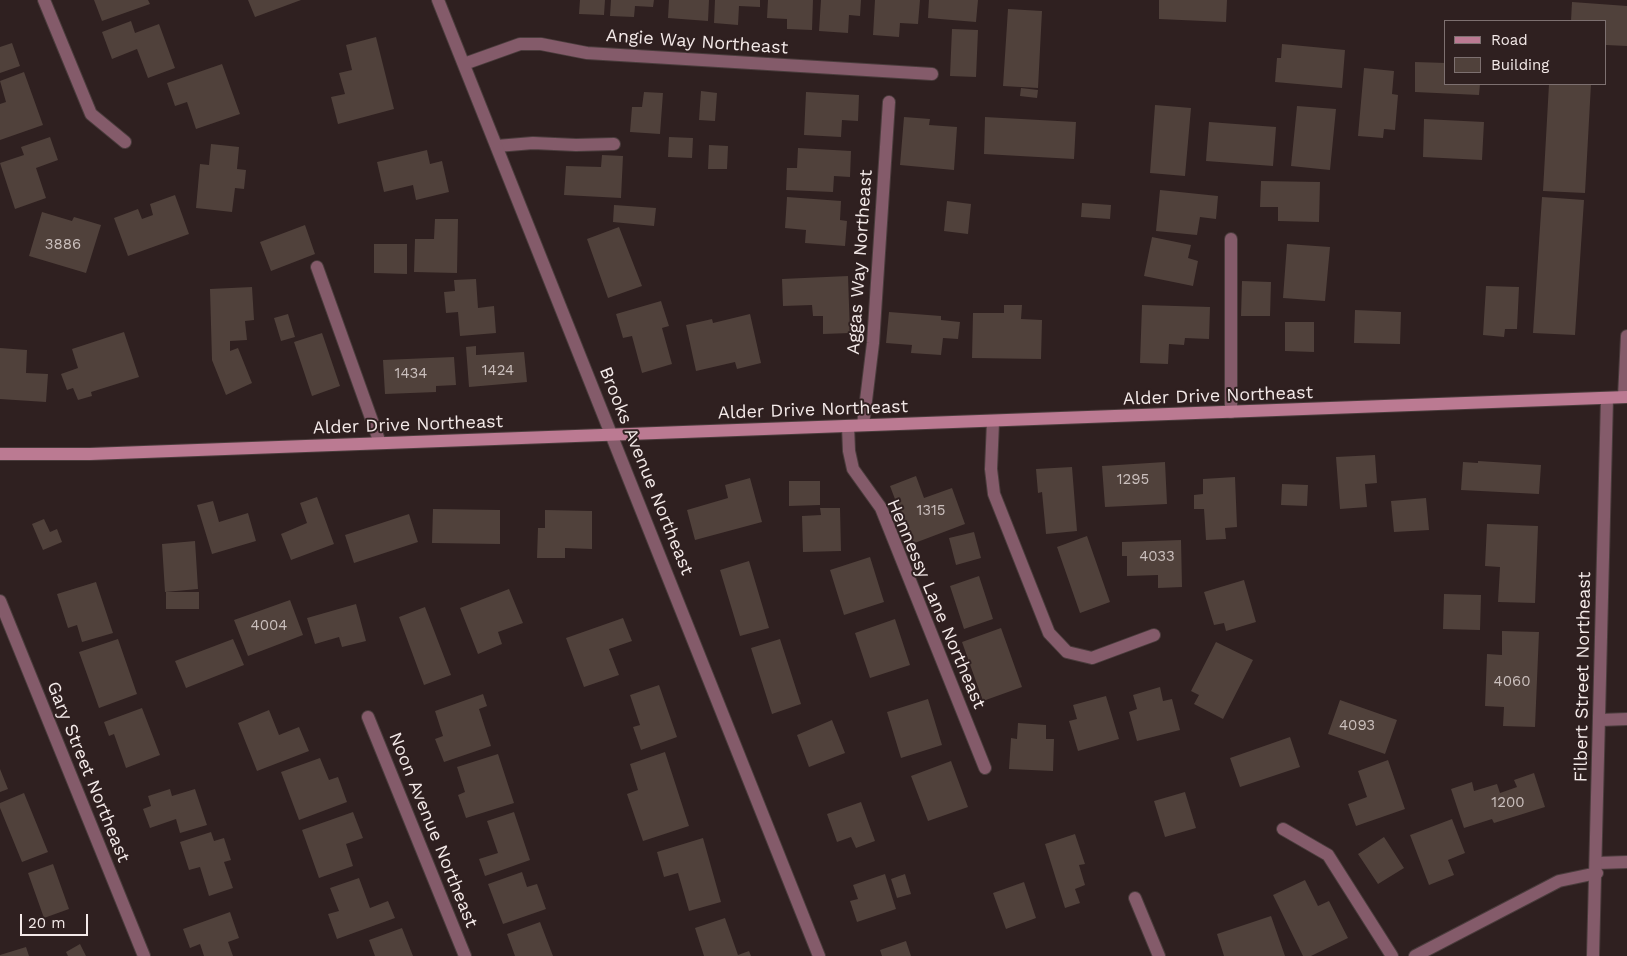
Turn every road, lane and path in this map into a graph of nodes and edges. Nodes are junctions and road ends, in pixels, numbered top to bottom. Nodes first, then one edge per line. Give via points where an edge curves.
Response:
1 (44, 0) edge
2 (438, 0) edge
3 (464, 64) junction
4 (932, 74) dead end
5 (889, 102) dead end
6 (125, 142) dead end
7 (614, 144) dead end
8 (497, 146) junction
9 (1231, 238) dead end
10 (317, 267) dead end
11 (1627, 336) edge
12 (1625, 397) edge
13 (1607, 398) junction
14 (1231, 412) junction
15 (993, 422) junction
16 (848, 426) junction
17 (863, 426) junction
18 (613, 435) junction
19 (380, 443) junction
20 (0, 454) edge
21 (0, 601) edge
22 (1154, 635) dead end
23 (368, 717) dead end
24 (1627, 719) edge
25 (1600, 720) junction
26 (985, 768) dead end
27 (1282, 829) dead end
28 (1627, 862) edge
29 (1597, 868) junction
30 (1135, 898) dead end
31 (144, 956) edge
32 (464, 956) edge
33 (819, 956) edge
34 (1159, 956) edge
35 (1392, 956) edge
36 (1415, 956) edge
37 (1593, 956) edge

1 - 6 street via 91,114
2 - 3 street, Brooks Avenue Northeast
3 - 4 street, Angie Way Northeast via 520,44 541,44 587,53
3 - 8 street, Brooks Avenue Northeast
5 - 17 street, Aggas Way Northeast via 873,343
7 - 8 street
8 - 18 street, Brooks Avenue Northeast
9 - 14 street
10 - 19 street
11 - 12 street
12 - 13 street, Alder Drive Northeast
13 - 14 street, Alder Drive Northeast
13 - 25 street, Filbert Street Northeast
14 - 15 street, Alder Drive Northeast
15 - 17 street, Alder Drive Northeast
15 - 22 street via 991,469 994,494 1049,633 1067,652 1092,658
16 - 17 street, Alder Drive Northeast
16 - 18 street, Alder Drive Northeast
16 - 26 street, Hennessy Lane Northeast via 853,469 881,508
18 - 19 street, Alder Drive Northeast
18 - 33 street, Brooks Avenue Northeast
19 - 20 street, Alder Drive Northeast via 90,454
21 - 31 street, Gary Street Northeast
23 - 32 street, Noon Avenue Northeast
24 - 25 street
25 - 29 street, Filbert Street Northeast
27 - 35 street via 1328,855
28 - 29 street
29 - 36 street via 1559,881
29 - 37 street, Filbert Street Northeast
30 - 34 street

